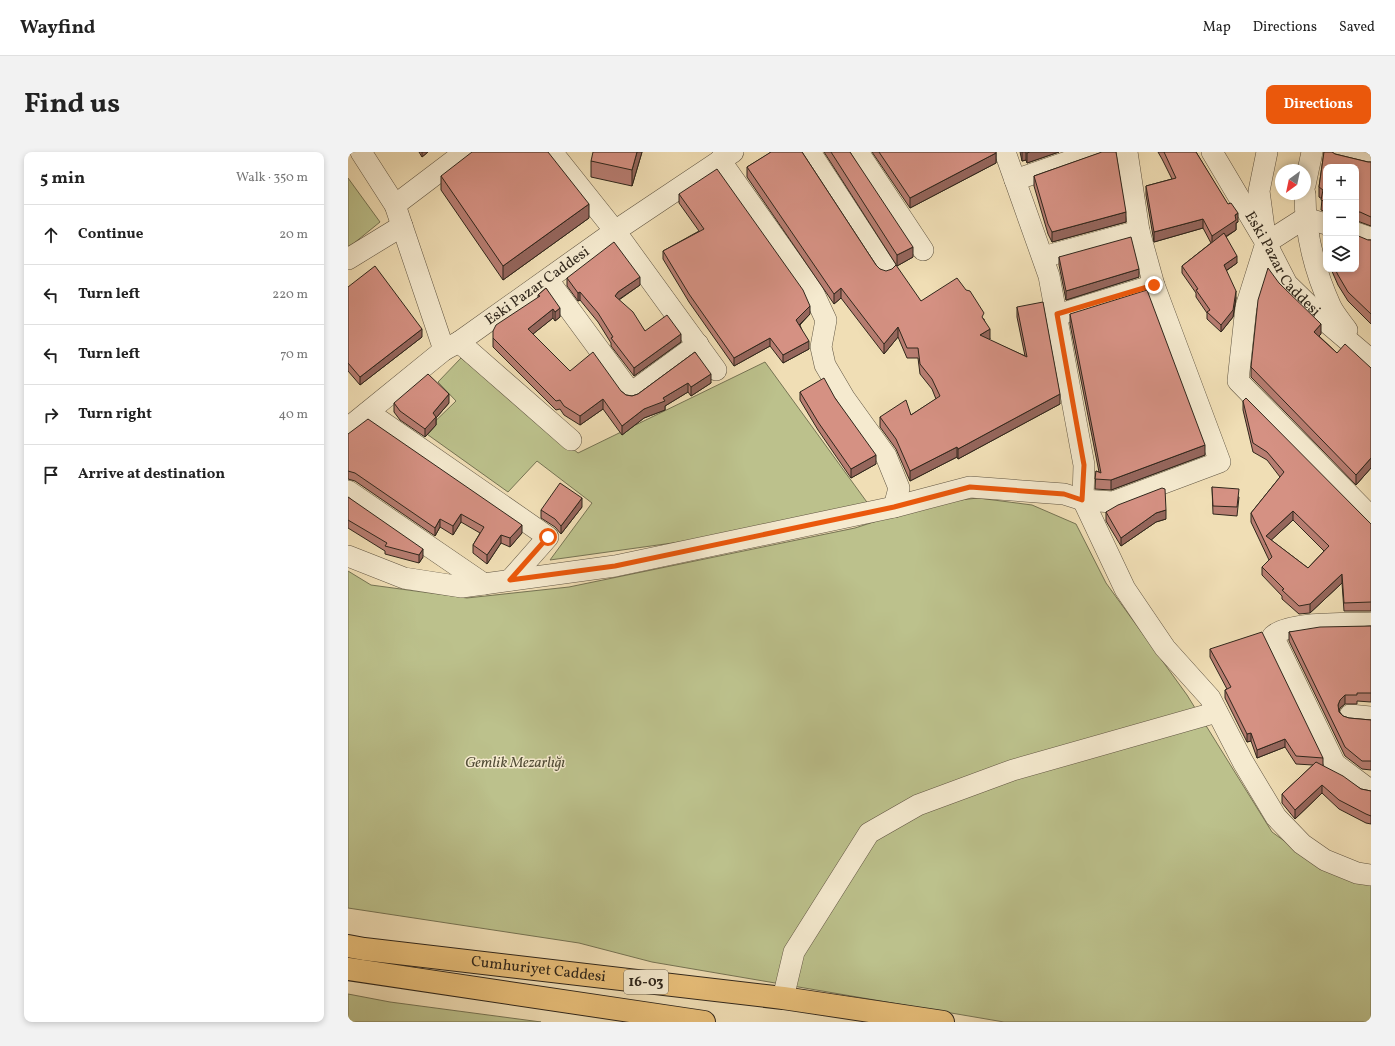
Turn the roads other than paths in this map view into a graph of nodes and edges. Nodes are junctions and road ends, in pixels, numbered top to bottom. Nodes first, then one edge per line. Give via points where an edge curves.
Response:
1 (361, 152) edge
2 (465, 152) edge
3 (552, 152) edge
4 (810, 152) edge
5 (858, 152) edge
6 (1005, 152) edge
7 (1096, 152) edge
8 (1127, 152) edge
9 (1212, 152) edge
10 (1267, 152) edge
11 (1312, 152) edge
12 (1338, 152) edge
13 (726, 156) edge
14 (1371, 160) edge
15 (1309, 164) edge
16 (1015, 180) junction
17 (1305, 200) edge
18 (395, 205) junction
19 (1305, 218) junction
20 (1323, 223) edge
21 (402, 226) junction
22 (615, 231) junction
23 (1139, 231) junction
24 (1359, 234) edge
25 (1371, 238) edge
26 (1266, 243) junction
27 (923, 250) dead end
28 (1043, 257) junction
29 (348, 259) edge
30 (886, 269) edge
31 (548, 280) junction
32 (1154, 285) junction
33 (1057, 314) junction
34 (698, 344) junction
35 (452, 346) junction
36 (1369, 358) edge
37 (716, 370) dead end
38 (368, 412) junction
39 (348, 428) edge
40 (571, 440) dead end
41 (348, 491) edge
42 (1082, 500) junction
43 (894, 507) junction
44 (1371, 516) edge
45 (348, 556) edge
46 (510, 580) junction
47 (484, 584) junction
48 (1371, 623) edge
49 (1218, 712) junction
50 (1350, 715) dead end
51 (1371, 717) edge
52 (1371, 789) edge
53 (1371, 875) edge
54 (348, 946) edge
55 (348, 969) edge
56 (783, 998) junction
57 (704, 1022) edge
58 (943, 1022) edge

1 - 18 street
2 - 18 street
3 - 22 street
4 - 30 street
5 - 27 street
6 - 16 street
7 - 16 street
8 - 23 street
9 - 26 street, Eski Pazar Caddesi
10 - 26 street via 1259,190
11 - 15 street
12 - 14 street
13 - 22 street, Eski Pazar Caddesi
13 - 43 street via 813,292 826,320 822,347 825,365 845,399 886,456 899,488
16 - 28 street
17 - 19 street
18 - 21 street
19 - 20 street
19 - 26 street
19 - 36 street via 1316,268 1332,308
21 - 29 street
21 - 35 street
22 - 31 street, Eski Pazar Caddesi
22 - 34 street
23 - 28 street
23 - 32 street
24 - 25 street
26 - 36 street, Eski Pazar Caddesi via 1287,284
26 - 44 street via 1246,307 1238,381
28 - 33 street via 1050,276
31 - 34 street via 631,393
31 - 35 street, Eski Pazar Caddesi
32 - 33 street
32 - 42 street via 1220,462 1113,502
33 - 42 street via 1084,465
34 - 37 street
35 - 38 street, Eski Pazar Caddesi
35 - 40 street
38 - 39 street, Eski Pazar Caddesi
38 - 46 street via 548,537
41 - 47 street
42 - 43 street via 1064,494 970,487
42 - 49 street via 1125,589 1165,648 1210,698
43 - 46 street via 615,566
45 - 47 street via 404,578 462,588
46 - 47 street
48 - 52 street via 1307,626 1279,630 1273,636 1335,764
49 - 53 street via 1243,762 1276,817 1302,844 1325,860 1357,873
49 - 56 street via 1013,770 918,805 869,833 794,952
50 - 51 street
54 - 56 main road, Cumhuriyet Caddesi / 16-03
55 - 57 main road, Cumhuriyet Caddesi / 16-03
56 - 58 main road, Cumhuriyet Caddesi / 16-03

